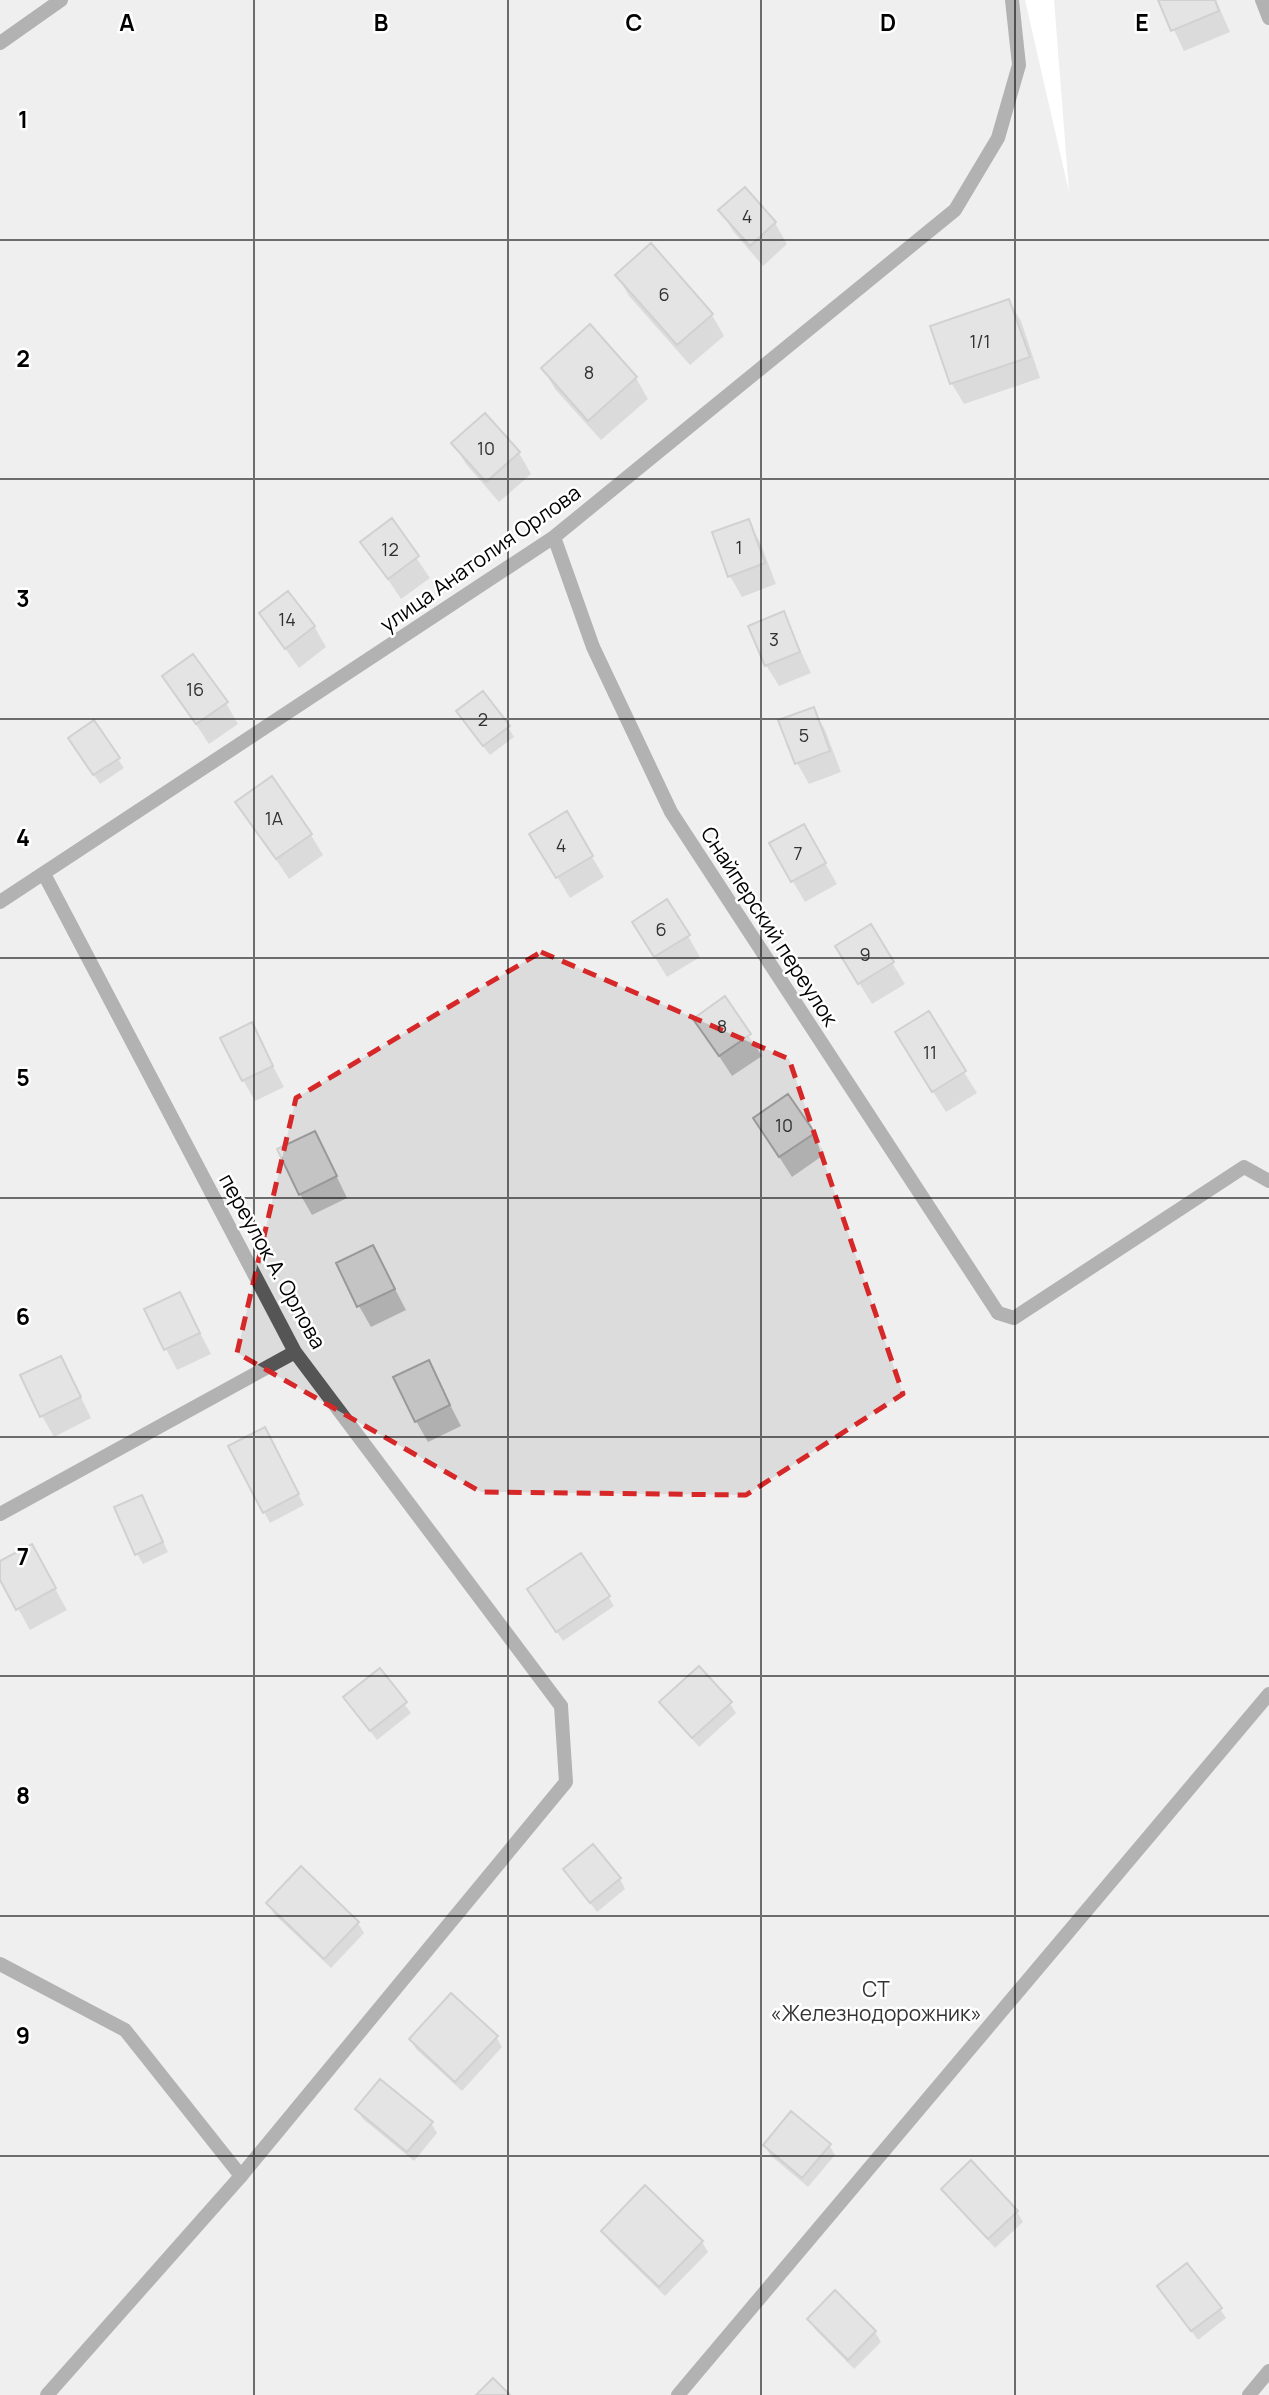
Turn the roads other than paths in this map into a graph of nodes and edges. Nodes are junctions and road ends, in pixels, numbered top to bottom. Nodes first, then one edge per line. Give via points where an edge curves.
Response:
1 (61, 0) edge
2 (1012, 0) edge
3 (1262, 0) edge
4 (1269, 18) edge
5 (0, 43) edge
6 (554, 537) junction
7 (44, 874) junction
8 (0, 902) edge
9 (1269, 1181) edge
10 (295, 1352) junction
11 (0, 1514) edge
12 (1269, 1694) edge
13 (0, 1964) edge
14 (241, 2176) junction
15 (1269, 2371) edge
16 (47, 2395) edge
17 (678, 2395) edge
18 (1249, 2395) edge

1 - 5 street
2 - 6 street, улица Анатолия Орлова via 1019,65 998,138 956,210
3 - 4 street
6 - 7 street, улица Анатолия Орлова
6 - 9 street, Снайперский переулок via 593,647 671,812 998,1312 1014,1318 1244,1167
7 - 8 street, улица Анатолия Орлова
7 - 10 street, переулок А. Орлова
10 - 11 street
10 - 14 street, переулок А. Орлова via 561,1706 566,1782
12 - 17 street
13 - 14 street via 125,2030
14 - 16 street
15 - 18 street

